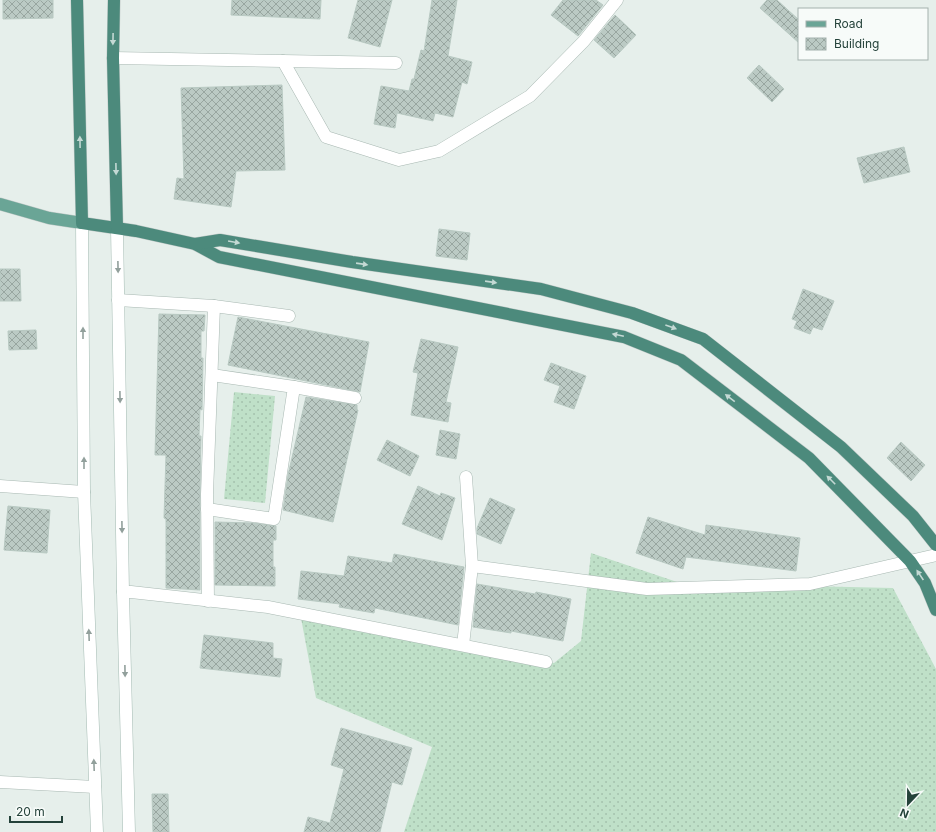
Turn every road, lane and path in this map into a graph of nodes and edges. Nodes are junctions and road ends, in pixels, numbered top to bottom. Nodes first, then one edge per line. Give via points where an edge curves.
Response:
1 (77, 0) edge
2 (114, 0) edge
3 (618, 0) edge
4 (113, 58) junction
5 (283, 61) junction
6 (396, 63) dead end
7 (0, 204) edge
8 (82, 223) junction
9 (117, 228) junction
10 (195, 244) junction
11 (118, 300) junction
12 (214, 306) junction
13 (289, 316) dead end
14 (212, 375) junction
15 (294, 387) junction
16 (356, 398) dead end
17 (466, 477) dead end
18 (0, 486) edge
19 (84, 492) junction
20 (207, 509) junction
21 (936, 545) edge
22 (936, 555) edge
23 (910, 561) junction
24 (472, 566) junction
25 (123, 592) junction
26 (208, 600) junction
27 (936, 610) edge
28 (463, 645) junction
29 (546, 662) dead end
30 (0, 782) edge
31 (95, 787) junction
32 (97, 832) edge
33 (129, 832) edge

8 -> 1 highway
2 -> 4 highway
3 - 5 street via 584,41 530,96 439,151 400,160 326,137
4 - 5 street
4 -> 9 highway
5 - 6 street
7 - 8 main road via 49,218
8 - 9 highway
19 -> 8 street
9 - 10 highway
9 -> 11 street
10 -> 21 highway via 220,240 541,289 632,313 703,339 841,447 913,516
23 -> 10 highway via 809,458 681,360 624,337 219,257
11 - 12 street
11 -> 25 street
12 - 13 street
12 - 14 street
14 - 15 street
14 - 20 street
15 - 16 street
15 - 20 street via 274,519
17 - 24 street
18 - 19 street
31 -> 19 street
20 - 26 street
22 - 23 street
23 - 24 street via 810,584 646,589
27 -> 23 highway via 925,584
24 - 28 street
25 - 26 street
25 -> 33 street
26 - 28 street via 268,607
28 - 29 street
30 - 31 street
31 - 32 street

